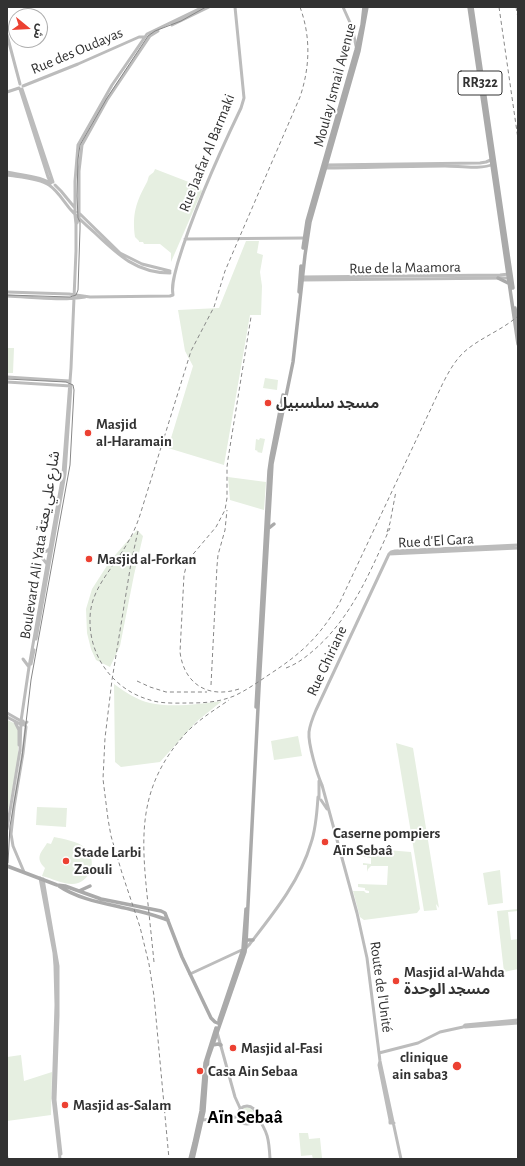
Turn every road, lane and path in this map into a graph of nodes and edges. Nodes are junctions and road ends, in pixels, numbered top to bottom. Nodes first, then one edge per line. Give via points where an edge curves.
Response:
1 (204, 7) edge
2 (209, 7) edge
3 (235, 7) edge
4 (343, 7) edge
5 (364, 7) edge
6 (367, 7) edge
7 (470, 7) edge
8 (352, 27) junction
9 (7, 35) edge
10 (146, 37) junction
11 (361, 37) junction
12 (357, 47) junction
13 (21, 87) junction
14 (7, 92) edge
15 (493, 159) junction
16 (494, 164) junction
17 (372, 166) junction
18 (324, 167) junction
19 (46, 172) junction
20 (7, 173) edge
21 (40, 179) junction
22 (52, 184) junction
23 (75, 196) junction
24 (68, 198) junction
25 (75, 208) junction
26 (78, 212) junction
27 (75, 215) junction
28 (79, 218) junction
29 (76, 224) junction
30 (306, 238) junction
31 (185, 239) junction
32 (133, 262) junction
33 (172, 273) junction
34 (510, 276) junction
35 (436, 277) junction
36 (301, 278) junction
37 (498, 278) junction
38 (510, 284) junction
39 (7, 292) edge
40 (7, 296) edge
41 (74, 297) junction
42 (518, 325) edge
43 (518, 344) edge
44 (7, 377) edge
45 (70, 381) junction
46 (7, 382) edge
47 (70, 386) junction
48 (274, 524) dead end
49 (269, 528) junction
50 (518, 545) edge
51 (50, 548) junction
52 (518, 548) edge
53 (389, 554) junction
54 (47, 564) junction
55 (31, 654) junction
56 (29, 667) junction
57 (7, 713) edge
58 (7, 717) edge
59 (16, 722) junction
60 (24, 723) junction
61 (20, 755) junction
62 (321, 797) junction
63 (317, 806) junction
64 (325, 806) junction
65 (332, 825) junction
66 (7, 829) edge
67 (7, 866) edge
68 (24, 872) junction
69 (41, 879) junction
70 (58, 885) junction
71 (90, 886) dead end
72 (79, 891) junction
73 (168, 920) junction
74 (247, 940) junction
75 (253, 940) junction
76 (244, 949) junction
77 (190, 974) junction
78 (518, 1021) edge
79 (219, 1024) junction
80 (216, 1032) junction
81 (221, 1045) junction
82 (213, 1046) junction
83 (379, 1053) junction
84 (240, 1108) junction
85 (256, 1115) junction
86 (237, 1117) junction
87 (202, 1120) junction
88 (254, 1120) junction
89 (260, 1121) junction
90 (61, 1159) edge
91 (190, 1159) edge
92 (193, 1159) edge
93 (270, 1159) edge
94 (402, 1159) edge

1 - 10 street, Rue des Oudayas
2 - 10 street, Rue des Oudayas
3 - 31 street, Rue Jaafar Al Barmaki via 244,98
4 - 8 street
5 - 11 main road, Moulay Ismail Avenue
6 - 11 main road, Moulay Ismail Avenue
7 - 15 main road, RR322
8 - 11 street
8 - 12 street
9 - 13 street
10 - 13 street, Rue des Oudayas via 139,37
10 - 23 street, Boulevard Ali Yata شارع علي يعتة via 112,85 79,142
10 - 26 street via 82,145
11 - 12 main road, Moulay Ismail Avenue
11 - 18 main road, Moulay Ismail Avenue
12 - 18 main road, Moulay Ismail Avenue
13 - 14 street, Rue des Oudayas
13 - 19 street
13 - 22 street
15 - 16 main road, RR322
15 - 17 street via 484,163
16 - 17 street via 481,167
16 - 34 main road, RR322
17 - 18 street
18 - 30 main road
19 - 21 street
19 - 22 street
20 - 21 street
20 - 22 street
21 - 22 street
22 - 24 street
22 - 27 street
23 - 24 street
23 - 25 street, Boulevard Ali Yata شارع علي يعتة
24 - 25 street
25 - 26 street
25 - 27 street, Boulevard Ali Yata شارع علي يعتة
26 - 28 street
26 - 32 street
27 - 28 street
27 - 29 street, Boulevard Ali Yata شارع علي يعتة
28 - 29 street, Boulevard Ali Yata شارع علي يعتة
28 - 32 street via 113,250
29 - 41 street, Boulevard Ali Yata شارع علي يعتة
30 - 31 street
30 - 36 main road
31 - 33 street, Rue Jaafar Al Barmaki
32 - 33 street via 155,272
33 - 41 street, Rue Jaafar Al Barmaki via 170,294 164,296
34 - 35 street, Rue de la Maamora
34 - 37 street, Rue de la Maamora
34 - 38 main road, RR322
34 - 42 main road, RR322
35 - 36 street, Rue de la Maamora
35 - 37 street, Rue de la Maamora
36 - 49 main road via 293,362 272,464
36 - 76 main road via 291,358 270,457
37 - 38 main road
38 - 43 main road, RR322
39 - 41 street
40 - 41 street
41 - 45 street, Boulevard Ali Yata شارع علي يعتة
44 - 45 street
45 - 47 street, Boulevard Ali Yata شارع علي يعتة
46 - 47 street
47 - 51 street, Boulevard Ali Yata شارع علي يعتة via 64,473
47 - 60 street, Boulevard Ali Yata شارع علي يعتة via 66,474 32,662
48 - 49 main road
49 - 74 main road
50 - 53 street, Rue d'El Gara via 395,551
51 - 54 street, Boulevard Ali Yata شارع علي يعتة
51 - 54 street via 39,554
52 - 53 street, Rue d'El Gara
53 - 62 street, Rue Ghiriane via 310,725 309,738 322,785
54 - 55 street, Boulevard Ali Yata شارع علي يعتة
55 - 56 street, Boulevard Ali Yata شارع علي يعتة
55 - 56 street via 23,658
56 - 60 street, Boulevard Ali Yata شارع علي يعتة
57 - 60 street
58 - 59 street
59 - 60 street
59 - 61 street via 19,730
60 - 61 street, Boulevard Ali Yata شارع علي يعتة
60 - 68 street, Boulevard Ali Yata شارع علي يعتة via 22,762 11,834
61 - 66 street, Boulevard Ali Yata شارع علي يعتة
62 - 63 street, Rue Ghiriane
62 - 64 street, Route de l'Unité
62 - 65 street, Route de l'Unité
63 - 64 street
63 - 75 street, Rue Ghiriane via 312,841 305,861 288,891
64 - 65 street, Route de l'Unité
65 - 83 street, Route de l'Unité via 367,958
67 - 68 main road
68 - 69 main road
69 - 70 main road
69 - 90 street via 58,966 53,1098
70 - 72 main road
70 - 73 main road via 82,897
71 - 72 main road
72 - 73 main road via 101,899 161,911
73 - 77 main road
74 - 75 main road
74 - 76 main road
75 - 76 street, Rue Ghiriane
76 - 77 street
76 - 79 main road
77 - 79 main road via 211,1018
78 - 83 street via 465,1025
79 - 80 main road
80 - 81 street
80 - 82 main road
80 - 91 main road via 205,1063 201,1109
81 - 82 main road
81 - 84 street
82 - 87 main road via 208,1063
83 - 94 street, Route de l'Unité via 392,1123
84 - 85 street via 249,1106 254,1109
84 - 86 street
85 - 88 street
85 - 89 street
86 - 87 street
86 - 88 street via 244,1124 251,1124
87 - 92 main road
88 - 89 street
89 - 93 street via 268,1135

